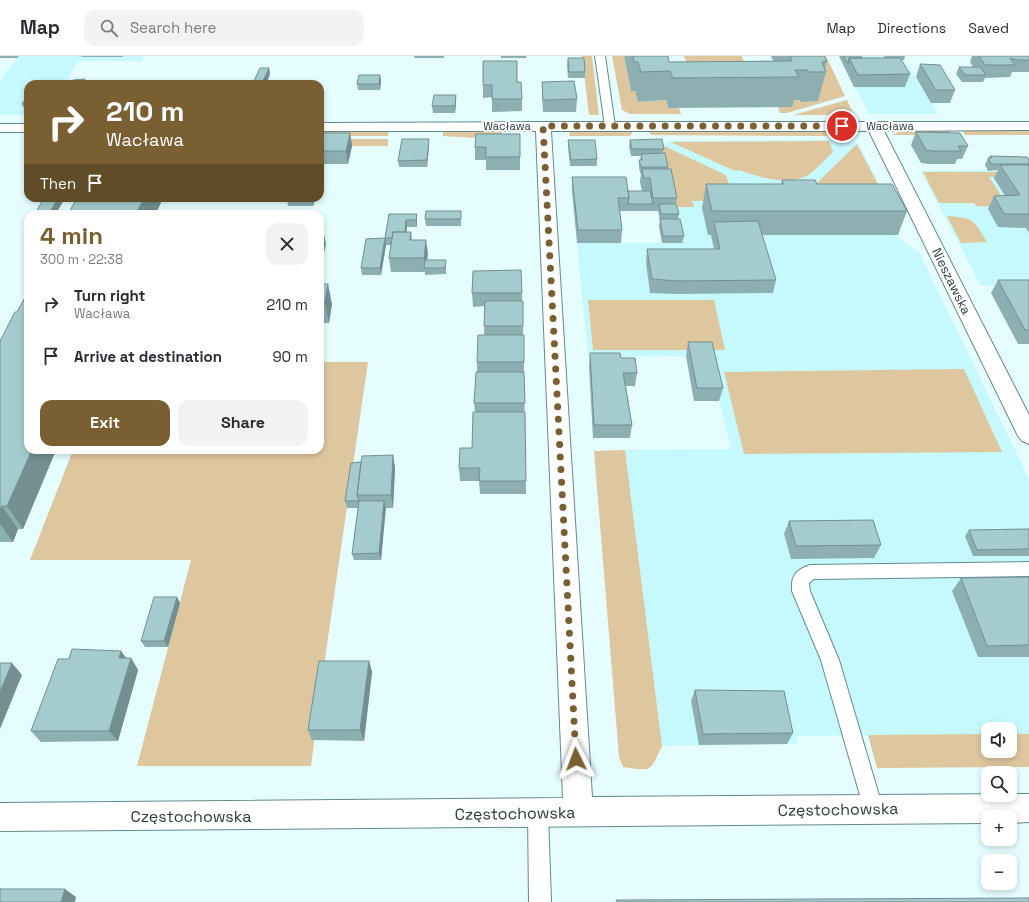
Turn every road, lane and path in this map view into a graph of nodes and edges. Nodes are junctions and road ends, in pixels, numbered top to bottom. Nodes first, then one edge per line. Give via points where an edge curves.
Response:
1 (600, 56) edge
2 (543, 126) junction
3 (610, 126) junction
4 (874, 126) junction
5 (1029, 126) edge
6 (324, 127) edge
7 (0, 128) edge
8 (24, 128) edge
9 (1029, 436) edge
10 (1029, 569) edge
11 (1029, 808) edge
12 (873, 809) junction
13 (578, 813) junction
14 (538, 814) junction
15 (0, 817) edge
16 (540, 902) edge

1 - 3 lane
2 - 3 street, Wacława
2 - 6 street, Wacława
2 - 13 street
3 - 4 street, Wacława
4 - 5 street, Wacława
4 - 9 street, Nieszawska
7 - 8 street
10 - 12 lane via 810,572 800,580 801,591 830,660
11 - 12 street, Częstochowska
12 - 13 street, Częstochowska
13 - 14 street, Częstochowska
14 - 15 street, Częstochowska
14 - 16 lane

